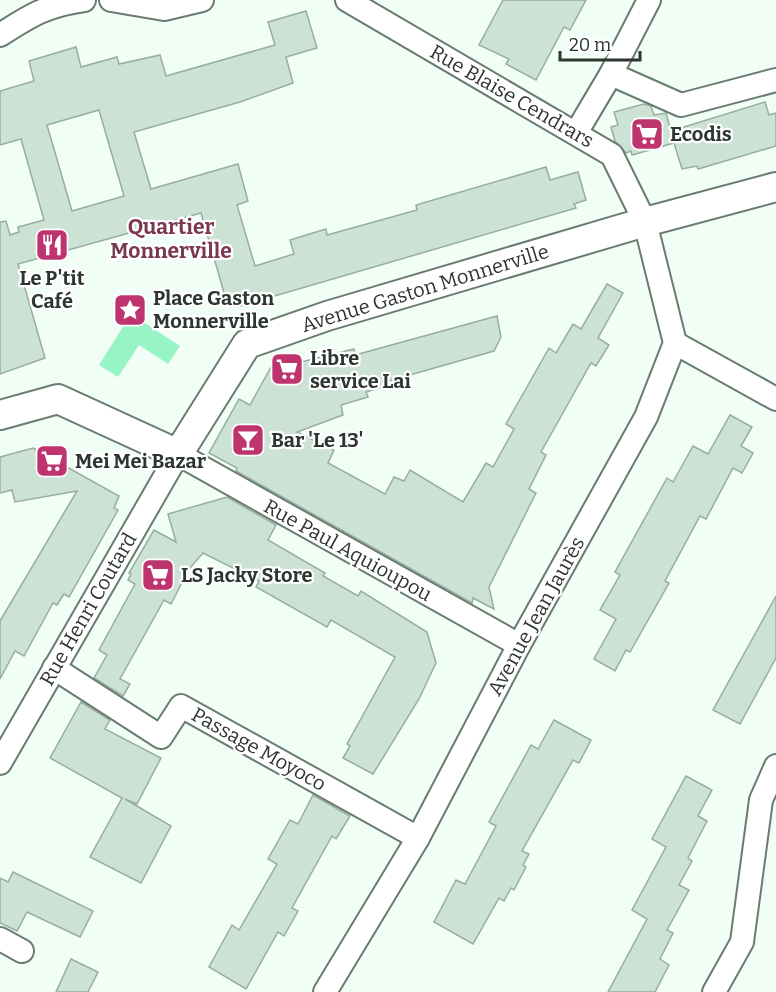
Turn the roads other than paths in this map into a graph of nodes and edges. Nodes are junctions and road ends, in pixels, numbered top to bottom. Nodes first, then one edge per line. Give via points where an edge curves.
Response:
1 (84, 0) edge
2 (111, 0) edge
3 (202, 0) edge
4 (347, 0) edge
5 (649, 0) edge
6 (0, 35) edge
7 (611, 74) junction
8 (776, 80) edge
9 (576, 133) junction
10 (776, 187) edge
11 (645, 222) junction
12 (675, 343) junction
13 (776, 399) edge
14 (0, 415) edge
15 (178, 454) junction
16 (519, 645) junction
17 (54, 668) junction
18 (0, 763) edge
19 (776, 765) edge
20 (418, 837) junction
21 (0, 939) edge
22 (22, 951) dead end
23 (325, 992) edge
24 (714, 992) edge

1 - 6 street via 55,4
2 - 3 street via 164,9
4 - 9 street, Rue Blaise Cendrars
5 - 7 street
7 - 8 street via 681,105
7 - 9 street
9 - 11 street, Rue Blaise Cendrars via 612,155
10 - 11 street, Avenue Gaston Monnerville
11 - 12 street
11 - 15 street, Avenue Gaston Monnerville via 327,316 247,344
12 - 13 street
12 - 16 street, Avenue Jean Jaurès via 646,417
14 - 15 street via 58,399
15 - 16 street, Rue Paul Aquioupou
15 - 17 street, Rue Henri Coutard
16 - 20 street, Avenue Jean Jaurès
17 - 18 street, Rue Henri Coutard
17 - 20 street, Passage Moyoco via 161,737 181,706
19 - 24 street via 761,800 742,942
20 - 23 street, Avenue Jean Jaurès
21 - 22 street

